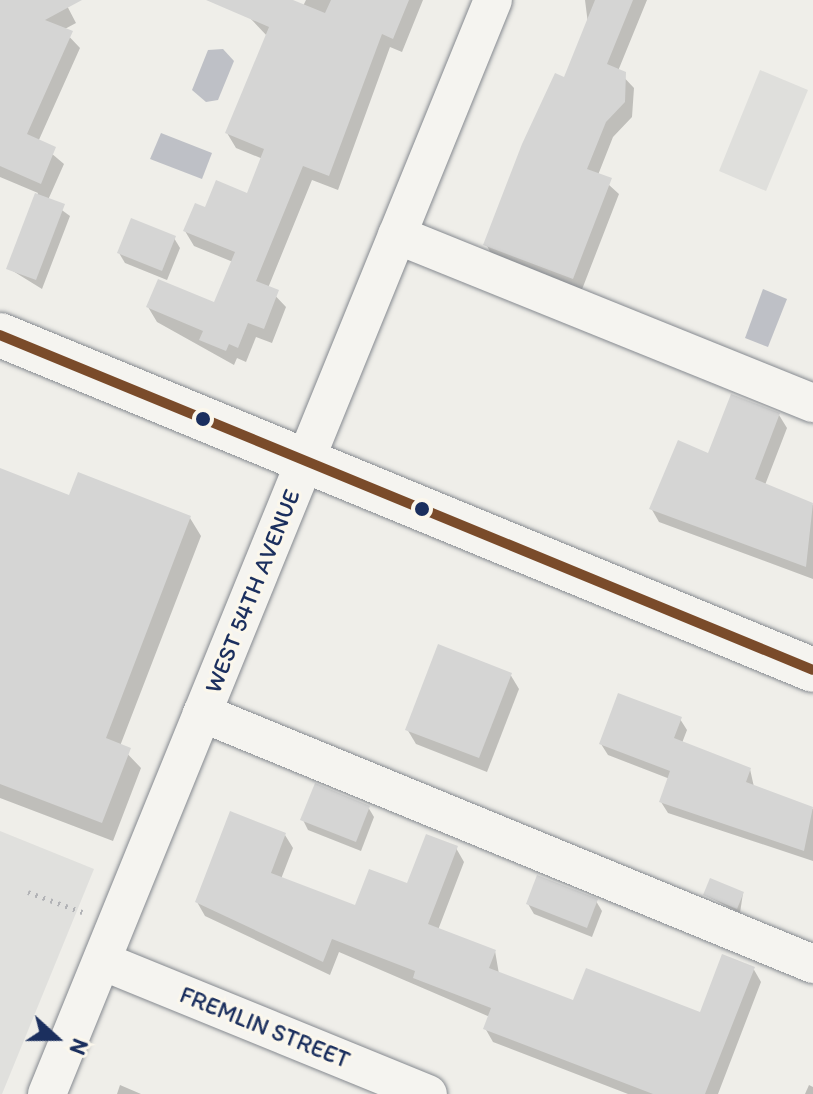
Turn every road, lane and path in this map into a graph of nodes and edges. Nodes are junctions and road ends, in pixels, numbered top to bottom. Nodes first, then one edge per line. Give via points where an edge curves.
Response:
1 (493, 0) edge
2 (397, 235) junction
3 (0, 335) edge
4 (813, 403) edge
5 (306, 455) junction
6 (813, 670) edge
7 (202, 713) junction
8 (28, 892) dead end
9 (82, 912) dead end
10 (102, 961) junction
11 (813, 964) edge
12 (47, 1094) edge
13 (428, 1094) edge

1 - 2 street, WEST 54TH AVENUE
2 - 4 street
2 - 5 street, WEST 54TH AVENUE
3 - 5 main road
5 - 6 main road
5 - 7 street, WEST 54TH AVENUE
7 - 10 street, WEST 54TH AVENUE
7 - 11 street
8 - 9 path
10 - 12 street, WEST 54TH AVENUE
10 - 13 street, FREMLIN STREET

